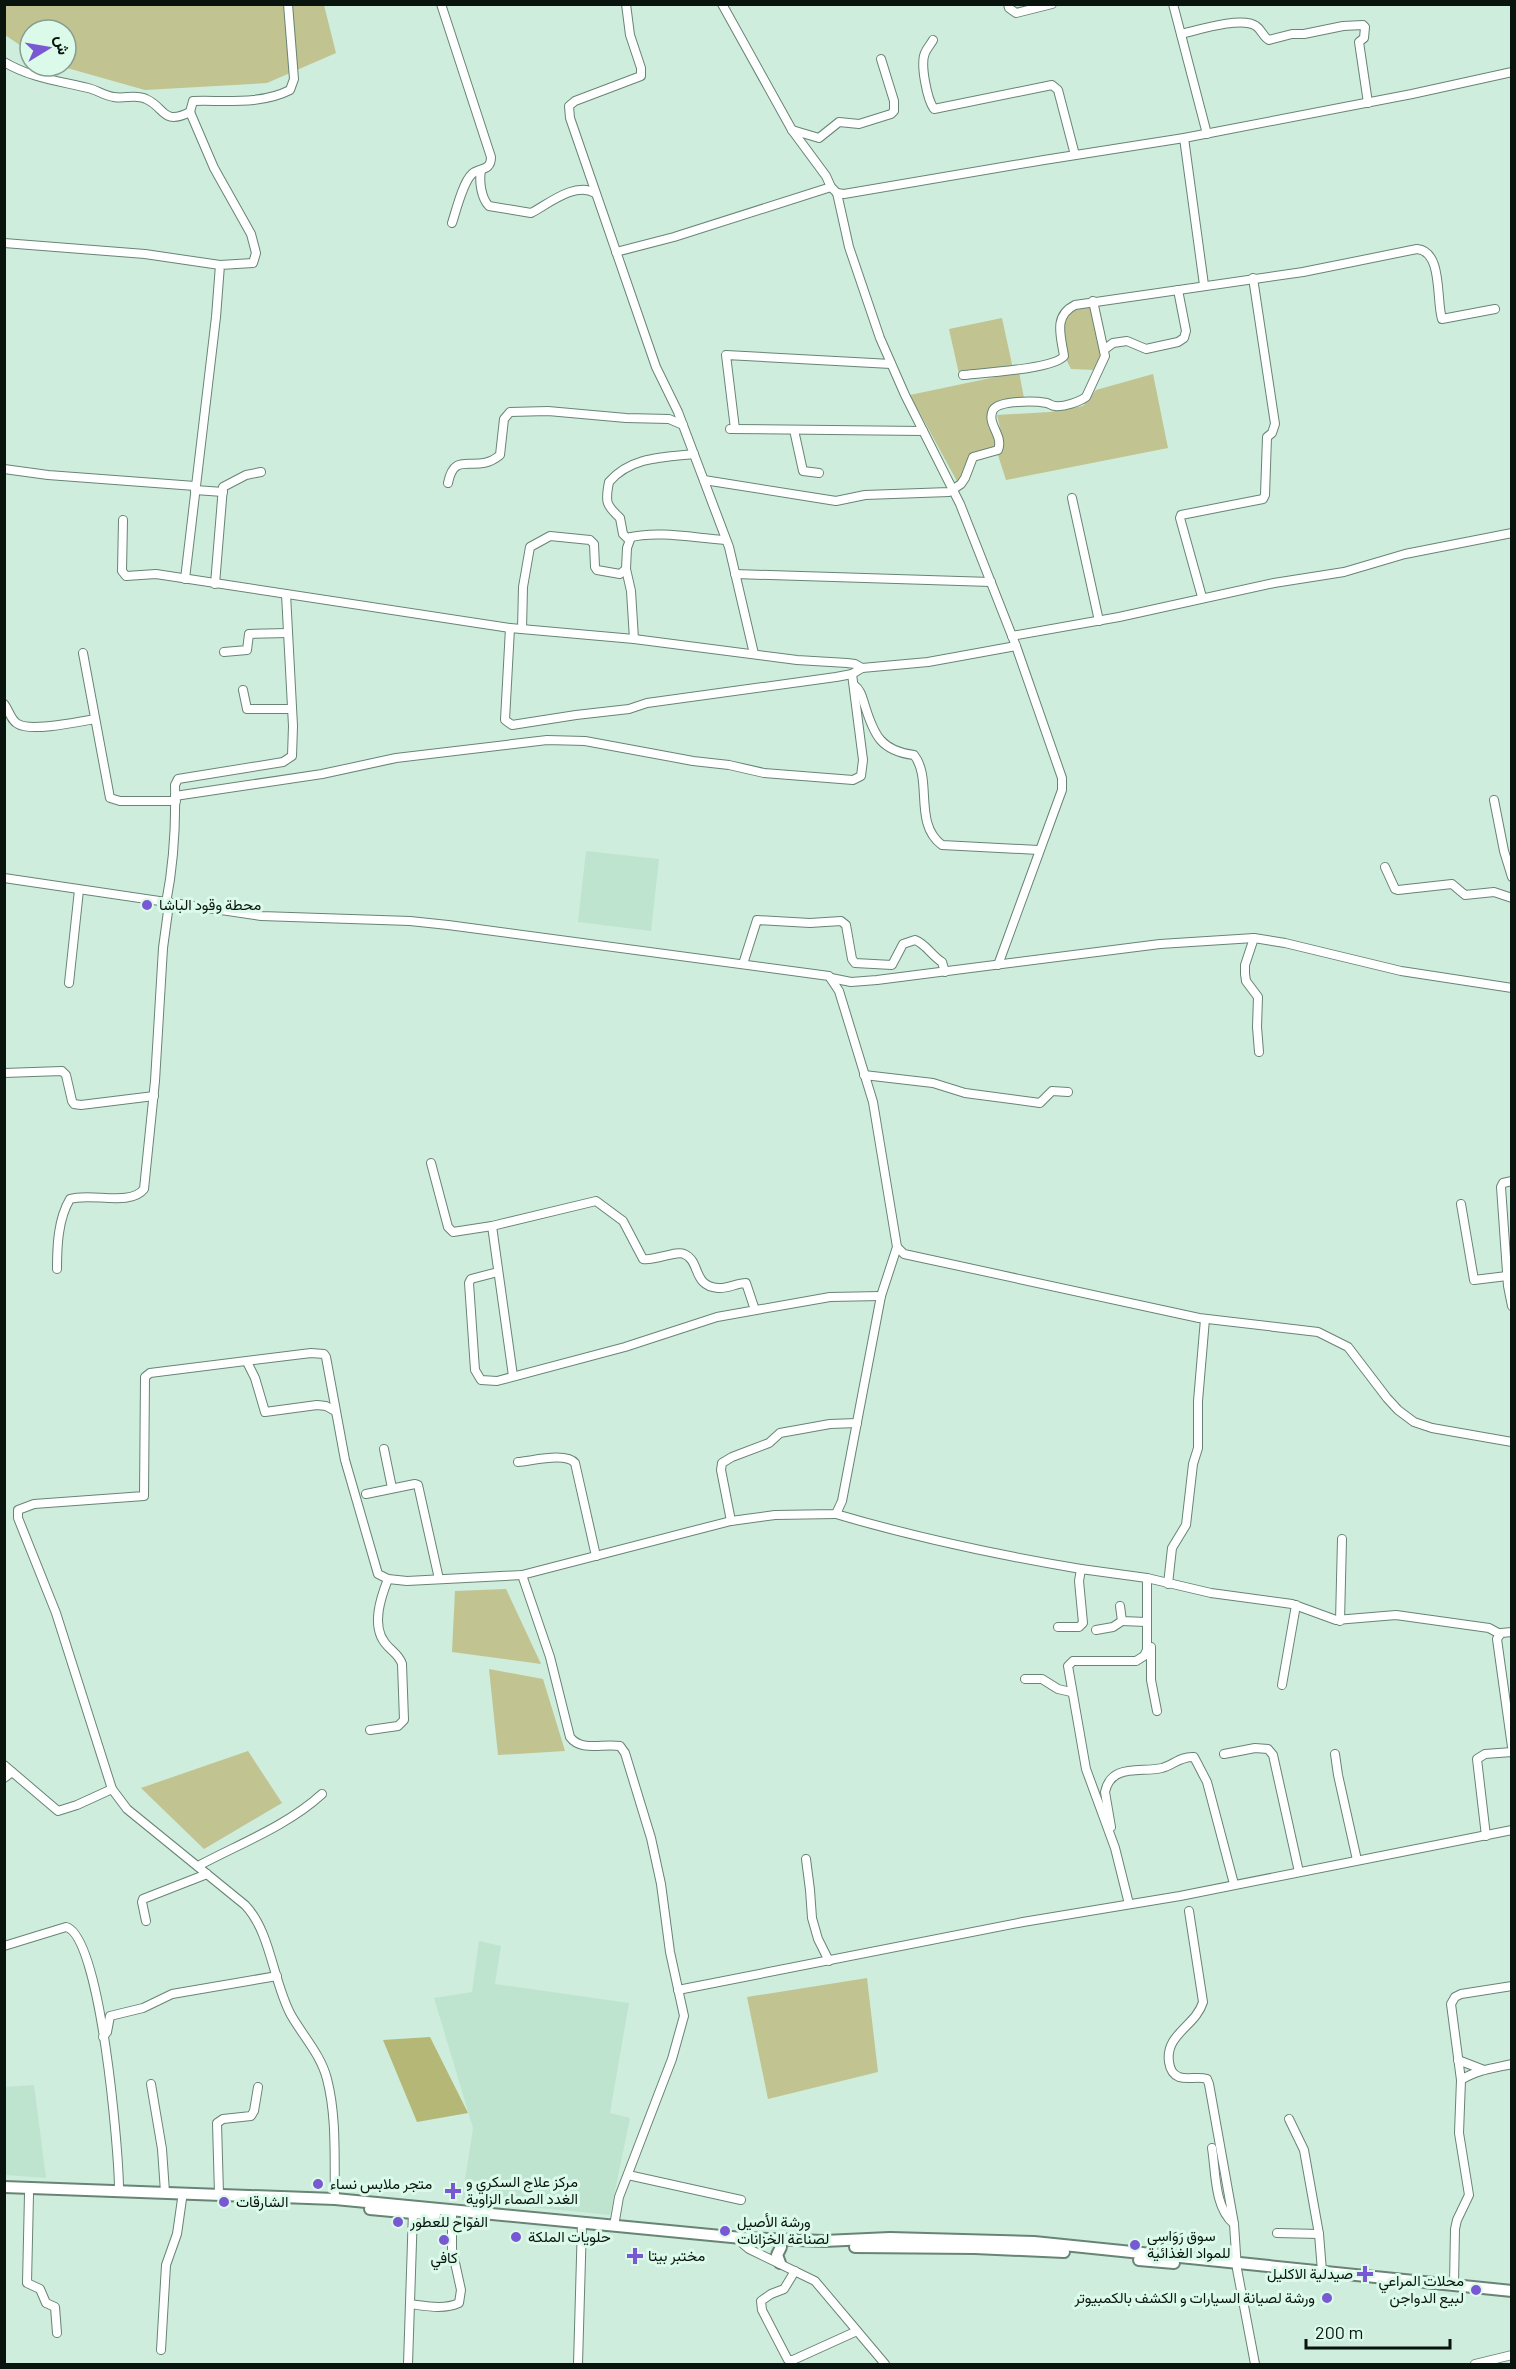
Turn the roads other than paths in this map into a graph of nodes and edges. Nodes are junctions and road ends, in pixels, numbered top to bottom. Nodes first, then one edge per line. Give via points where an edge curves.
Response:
1 (288, 4) edge
2 (441, 4) edge
3 (626, 4) edge
4 (722, 4) edge
5 (1008, 4) edge
6 (1052, 4) edge
7 (1173, 4) edge
8 (1181, 34) junction
9 (933, 40) dead end
10 (882, 59) dead end
11 (4, 62) edge
12 (1512, 72) edge
13 (1368, 103) junction
14 (189, 112) junction
15 (792, 130) junction
16 (1207, 134) junction
17 (1184, 138) junction
18 (1075, 155) junction
19 (481, 170) junction
20 (834, 190) junction
21 (595, 193) junction
22 (452, 223) dead end
23 (4, 243) edge
24 (616, 252) junction
25 (220, 265) junction
26 (1253, 278) junction
27 (1204, 285) junction
28 (1178, 290) junction
29 (1093, 302) junction
30 (1495, 309) dead end
31 (1105, 349) junction
32 (891, 364) junction
33 (963, 375) dead end
34 (683, 425) junction
35 (794, 430) junction
36 (923, 431) junction
37 (694, 454) junction
38 (4, 469) edge
39 (261, 472) dead end
40 (819, 473) dead end
41 (704, 480) junction
42 (448, 483) dead end
43 (195, 488) junction
44 (954, 489) junction
45 (223, 492) junction
46 (1072, 498) dead end
47 (123, 520) dead end
48 (1512, 533) edge
49 (632, 537) junction
50 (725, 540) junction
51 (626, 569) junction
52 (735, 574) junction
53 (185, 579) junction
54 (991, 582) junction
55 (215, 584) junction
56 (286, 594) junction
57 (1202, 597) junction
58 (1099, 621) junction
59 (510, 628) junction
60 (522, 629) junction
61 (288, 633) junction
62 (1012, 636) junction
63 (634, 639) junction
64 (1016, 646) junction
65 (224, 652) dead end
66 (83, 653) dead end
67 (754, 654) junction
68 (862, 668) junction
69 (852, 674) junction
70 (854, 685) junction
71 (243, 690) dead end
72 (4, 704) edge
73 (292, 708) junction
74 (95, 719) junction
75 (175, 798) junction
76 (1494, 800) dead end
77 (1038, 850) junction
78 (1385, 867) dead end
79 (1512, 877) edge
80 (4, 878) edge
81 (79, 890) junction
82 (1512, 898) edge
83 (167, 903) junction
84 (1254, 938) junction
85 (743, 964) junction
86 (998, 964) junction
87 (945, 972) junction
88 (831, 978) junction
89 (851, 982) junction
90 (69, 983) dead end
91 (1512, 988) edge
92 (841, 998) junction
93 (1259, 1052) dead end
94 (4, 1073) edge
95 (864, 1075) junction
96 (1068, 1092) dead end
97 (154, 1096) junction
98 (431, 1163) dead end
99 (1512, 1181) edge
100 (1461, 1204) dead end
101 (492, 1226) junction
102 (897, 1247) junction
103 (57, 1269) dead end
104 (498, 1272) junction
105 (1507, 1276) junction
106 (881, 1296) junction
107 (1512, 1306) edge
108 (755, 1310) junction
109 (1205, 1319) junction
110 (247, 1362) junction
111 (513, 1376) junction
112 (335, 1411) junction
113 (857, 1423) junction
114 (1512, 1442) edge
115 (384, 1449) dead end
116 (518, 1462) dead end
117 (392, 1488) junction
118 (366, 1494) dead end
119 (836, 1514) junction
120 (731, 1521) junction
121 (1342, 1539) dead end
122 (596, 1556) junction
123 (1081, 1569) junction
124 (522, 1575) junction
125 (1149, 1578) junction
126 (388, 1579) junction
127 (439, 1579) junction
128 (1168, 1584) junction
129 (1296, 1605) junction
130 (1120, 1606) dead end
131 (1122, 1621) junction
132 (1340, 1621) junction
133 (1146, 1622) junction
134 (1058, 1627) dead end
135 (1096, 1630) dead end
136 (1512, 1632) edge
137 (1500, 1634) junction
138 (1025, 1679) dead end
139 (1282, 1685) dead end
140 (1071, 1692) junction
141 (1157, 1711) dead end
142 (370, 1730) dead end
143 (1512, 1749) edge
144 (1224, 1754) dead end
145 (1335, 1754) dead end
146 (4, 1765) edge
147 (12, 1772) junction
148 (4, 1778) edge
149 (112, 1789) junction
150 (322, 1794) dead end
151 (1512, 1830) edge
152 (1486, 1836) junction
153 (1112, 1838) junction
154 (806, 1859) dead end
155 (1357, 1860) junction
156 (198, 1866) junction
157 (1299, 1872) junction
158 (207, 1874) junction
159 (1234, 1884) junction
160 (1129, 1904) junction
161 (1189, 1911) dead end
162 (146, 1921) dead end
163 (4, 1946) edge
164 (829, 1961) junction
165 (277, 1976) junction
166 (1512, 1986) edge
167 (678, 1990) junction
168 (103, 2037) junction
169 (1458, 2060) junction
170 (1512, 2064) edge
171 (1484, 2070) junction
172 (1461, 2080) junction
173 (151, 2084) dead end
174 (258, 2087) dead end
175 (1289, 2119) dead end
176 (1212, 2148) dead end
177 (628, 2175) junction
178 (4, 2187) edge
179 (119, 2190) junction
180 (165, 2192) junction
181 (4, 2193) edge
182 (29, 2194) junction
183 (219, 2194) junction
184 (182, 2199) junction
185 (335, 2199) junction
186 (741, 2200) dead end
187 (413, 2210) junction
188 (452, 2216) junction
189 (1234, 2224) junction
190 (582, 2226) junction
191 (614, 2226) junction
192 (1277, 2233) dead end
193 (1319, 2234) junction
194 (742, 2241) junction
195 (781, 2247) junction
196 (780, 2264) junction
197 (1237, 2266) junction
198 (795, 2271) junction
199 (1322, 2271) junction
200 (1454, 2284) junction
201 (1512, 2291) edge
202 (1512, 2298) edge
203 (410, 2304) junction
204 (857, 2331) junction
205 (57, 2333) dead end
206 (161, 2350) dead end
207 (1512, 2355) edge
208 (408, 2364) edge
209 (578, 2364) edge
210 (885, 2364) edge
211 (1255, 2364) edge
212 (1475, 2364) edge

1 - 14 street via 294,79 290,90 242,101 193,101
2 - 19 street via 491,158 491,163
3 - 21 street via 641,76 575,101 568,111
4 - 15 street
5 - 6 street via 1016,13
7 - 8 street
8 - 13 street via 1245,22 1257,26 1269,40 1364,25 1364,38 1359,42
8 - 16 street
9 - 18 street via 924,54 924,64 934,109 1052,85 1058,90
10 - 15 street via 895,107 891,114 859,124 839,122 819,138
11 - 14 street via 31,75 112,97 142,97 167,116
12 - 13 street
13 - 16 street
14 - 25 street via 214,168 251,234 256,253 250,265
15 - 20 street
16 - 17 street
17 - 18 street
17 - 27 street
18 - 20 street via 844,194
19 - 21 street via 489,206 531,213 569,193 586,189
19 - 22 street via 469,178
20 - 24 street
20 - 32 street via 849,247
21 - 24 street
23 - 25 street via 145,254
24 - 34 street via 656,367
25 - 43 street
26 - 27 street
26 - 30 street via 1424,249 1435,266 1442,319
26 - 57 street via 1275,424 1267,437 1265,495 1263,499 1181,515
27 - 28 street
28 - 29 street
28 - 31 street via 1186,331 1181,340 1146,349 1123,341
29 - 31 street
29 - 33 street via 1075,305 1062,314 1064,356 1059,362
31 - 44 street via 1090,393 1081,400 1056,406 1005,402 997,406 992,417 1000,437 998,450 973,457 965,478
32 - 35 street via 726,355 733,429
32 - 36 street
34 - 37 street
34 - 42 street via 669,419 510,411 504,419 500,454 484,465 460,464 453,468
35 - 36 street
35 - 40 street via 803,471
36 - 44 street
37 - 41 street
37 - 49 street via 640,461 609,482 607,503 620,518 624,537
38 - 43 street
39 - 45 street via 226,483
41 - 44 street via 836,501 865,495 943,493
41 - 50 street
43 - 45 street
43 - 53 street
44 - 54 street
45 - 55 street
46 - 58 street
47 - 53 street via 123,574
48 - 57 street via 1405,554 1344,572
49 - 50 street
49 - 51 street
50 - 52 street
51 - 60 street via 620,574 597,570 590,540 546,537 528,551
51 - 63 street
52 - 54 street
52 - 67 street
53 - 55 street
54 - 62 street
55 - 56 street
56 - 59 street
56 - 61 street
57 - 58 street
58 - 62 street
59 - 60 street
59 - 69 street via 505,720 512,726
60 - 63 street
61 - 65 street via 249,634 247,650
61 - 73 street
62 - 64 street
63 - 67 street
64 - 68 street via 928,662
64 - 77 street via 1063,783
66 - 74 street
67 - 68 street via 855,664
68 - 69 street
69 - 70 street
70 - 75 street via 863,760 861,776 853,780 764,773 585,741 547,740 396,758
70 - 77 street via 860,690 873,731 893,751 914,755 918,760 934,840 942,845
71 - 73 street via 247,709
72 - 74 street via 20,726
73 - 75 street via 293,750 288,759 178,779
74 - 75 street via 110,798
75 - 83 street via 176,833
76 - 79 street
77 - 86 street
78 - 82 street via 1398,890 1452,884 1466,895 1494,892
80 - 81 street
81 - 83 street
81 - 90 street
83 - 85 street via 261,916 439,924
83 - 97 street
84 - 86 street via 1160,944
84 - 91 street via 1401,971
84 - 93 street via 1245,974 1258,997
85 - 87 street via 757,920 841,921 846,925 855,963 892,965 903,944 915,940 942,962
85 - 88 street
86 - 87 street
87 - 89 street
88 - 89 street
88 - 92 street
89 - 92 street
92 - 95 street
94 - 97 street via 62,1071 76,1105
95 - 96 street via 1040,1103 1052,1091
95 - 102 street via 873,1102
97 - 103 street via 144,1189 134,1197 70,1199 57,1244
98 - 101 street via 450,1230
99 - 105 street via 1501,1187
100 - 105 street via 1474,1280
101 - 104 street
101 - 108 street via 596,1201 623,1221 643,1259 683,1253 691,1260 699,1280 711,1287 746,1283
102 - 106 street
102 - 109 street via 908,1256
104 - 111 street
104 - 111 street via 469,1281 475,1371 486,1382
105 - 107 street
106 - 108 street via 830,1297
106 - 113 street
108 - 111 street via 699,1322 625,1347
109 - 114 street via 1309,1330 1329,1336 1348,1347 1387,1398 1414,1422
109 - 128 street via 1198,1390 1198,1448 1186,1525 1172,1548
110 - 112 street via 265,1412 317,1405
110 - 112 street via 324,1354
110 - 149 street via 146,1375 144,1496 34,1504 17,1513 56,1613
112 - 126 street via 378,1574
113 - 119 street
113 - 120 street via 780,1432 769,1443 722,1463
115 - 117 street
116 - 122 street via 572,1459
117 - 118 street
117 - 127 street via 418,1485
119 - 120 street via 775,1515
119 - 123 street via 945,1543
120 - 122 street
121 - 132 street
122 - 124 street
123 - 125 street
123 - 134 street via 1083,1623 1079,1627
124 - 127 street
124 - 167 street via 550,1657 570,1737 582,1746 620,1746 625,1753 651,1838
125 - 128 street
125 - 133 street
125 - 141 street via 1151,1668
126 - 127 street
126 - 142 street via 379,1608 379,1628 402,1664 404,1720 398,1726
128 - 129 street
129 - 132 street
129 - 139 street
130 - 131 street
131 - 133 street
131 - 135 street
132 - 137 street via 1402,1616 1489,1628
133 - 140 street via 1147,1650 1142,1658 1070,1662
136 - 137 street
137 - 143 street via 1498,1656
138 - 140 street via 1042,1679
140 - 153 street via 1086,1769
143 - 152 street via 1477,1759
144 - 157 street via 1255,1748 1268,1749 1273,1755
145 - 155 street
146 - 147 street
147 - 148 street
147 - 149 street via 58,1811
149 - 156 street via 127,1809
150 - 156 street via 290,1818
151 - 152 street
152 - 155 street
153 - 159 street via 1105,1792 1117,1774 1162,1768 1194,1757 1207,1782
153 - 160 street
154 - 164 street via 812,1918
155 - 157 street
156 - 158 street
157 - 159 street
158 - 162 street via 143,1899
158 - 165 street via 252,1912
159 - 160 street
160 - 164 street
161 - 189 street via 1203,2002 1197,2016 1172,2041 1170,2069 1184,2078 1207,2079
163 - 168 street via 71,1928 90,1963
164 - 167 street
165 - 168 street via 172,1994 143,2008 110,2016
165 - 185 street via 290,2013 326,2077 331,2100
166 - 169 street via 1455,1997 1451,2004
167 - 177 street via 684,2011 678,2038
168 - 179 street
169 - 171 street
169 - 172 street
170 - 171 street
171 - 172 street
172 - 200 street via 1459,2133 1469,2195 1455,2229
173 - 180 street
174 - 183 street via 251,2116 217,2123
175 - 193 street via 1304,2150
176 - 189 street via 1221,2208
177 - 186 street
177 - 191 street
178 - 179 highway
179 - 180 highway
180 - 183 highway
181 - 182 highway
182 - 184 highway
182 - 205 street via 27,2283 40,2289 46,2304 55,2307
183 - 185 highway
184 - 187 highway
184 - 206 street via 177,2234 166,2265
185 - 187 highway
187 - 188 highway
187 - 190 highway
187 - 203 street
188 - 190 highway
188 - 203 street via 452,2249 461,2299 451,2307
189 - 197 street
190 - 191 highway
190 - 194 highway
190 - 209 street
191 - 194 highway
192 - 193 street
193 - 199 street
194 - 195 highway
194 - 196 street via 754,2252
194 - 197 highway via 890,2238 1034,2242
195 - 196 highway via 777,2255
195 - 197 highway via 1059,2252
196 - 198 street
197 - 199 highway
197 - 202 highway
197 - 211 street
198 - 204 street via 814,2281
198 - 204 street via 784,2289 761,2301 788,2360
199 - 200 highway
200 - 201 highway
203 - 208 street
204 - 210 street
207 - 212 street

